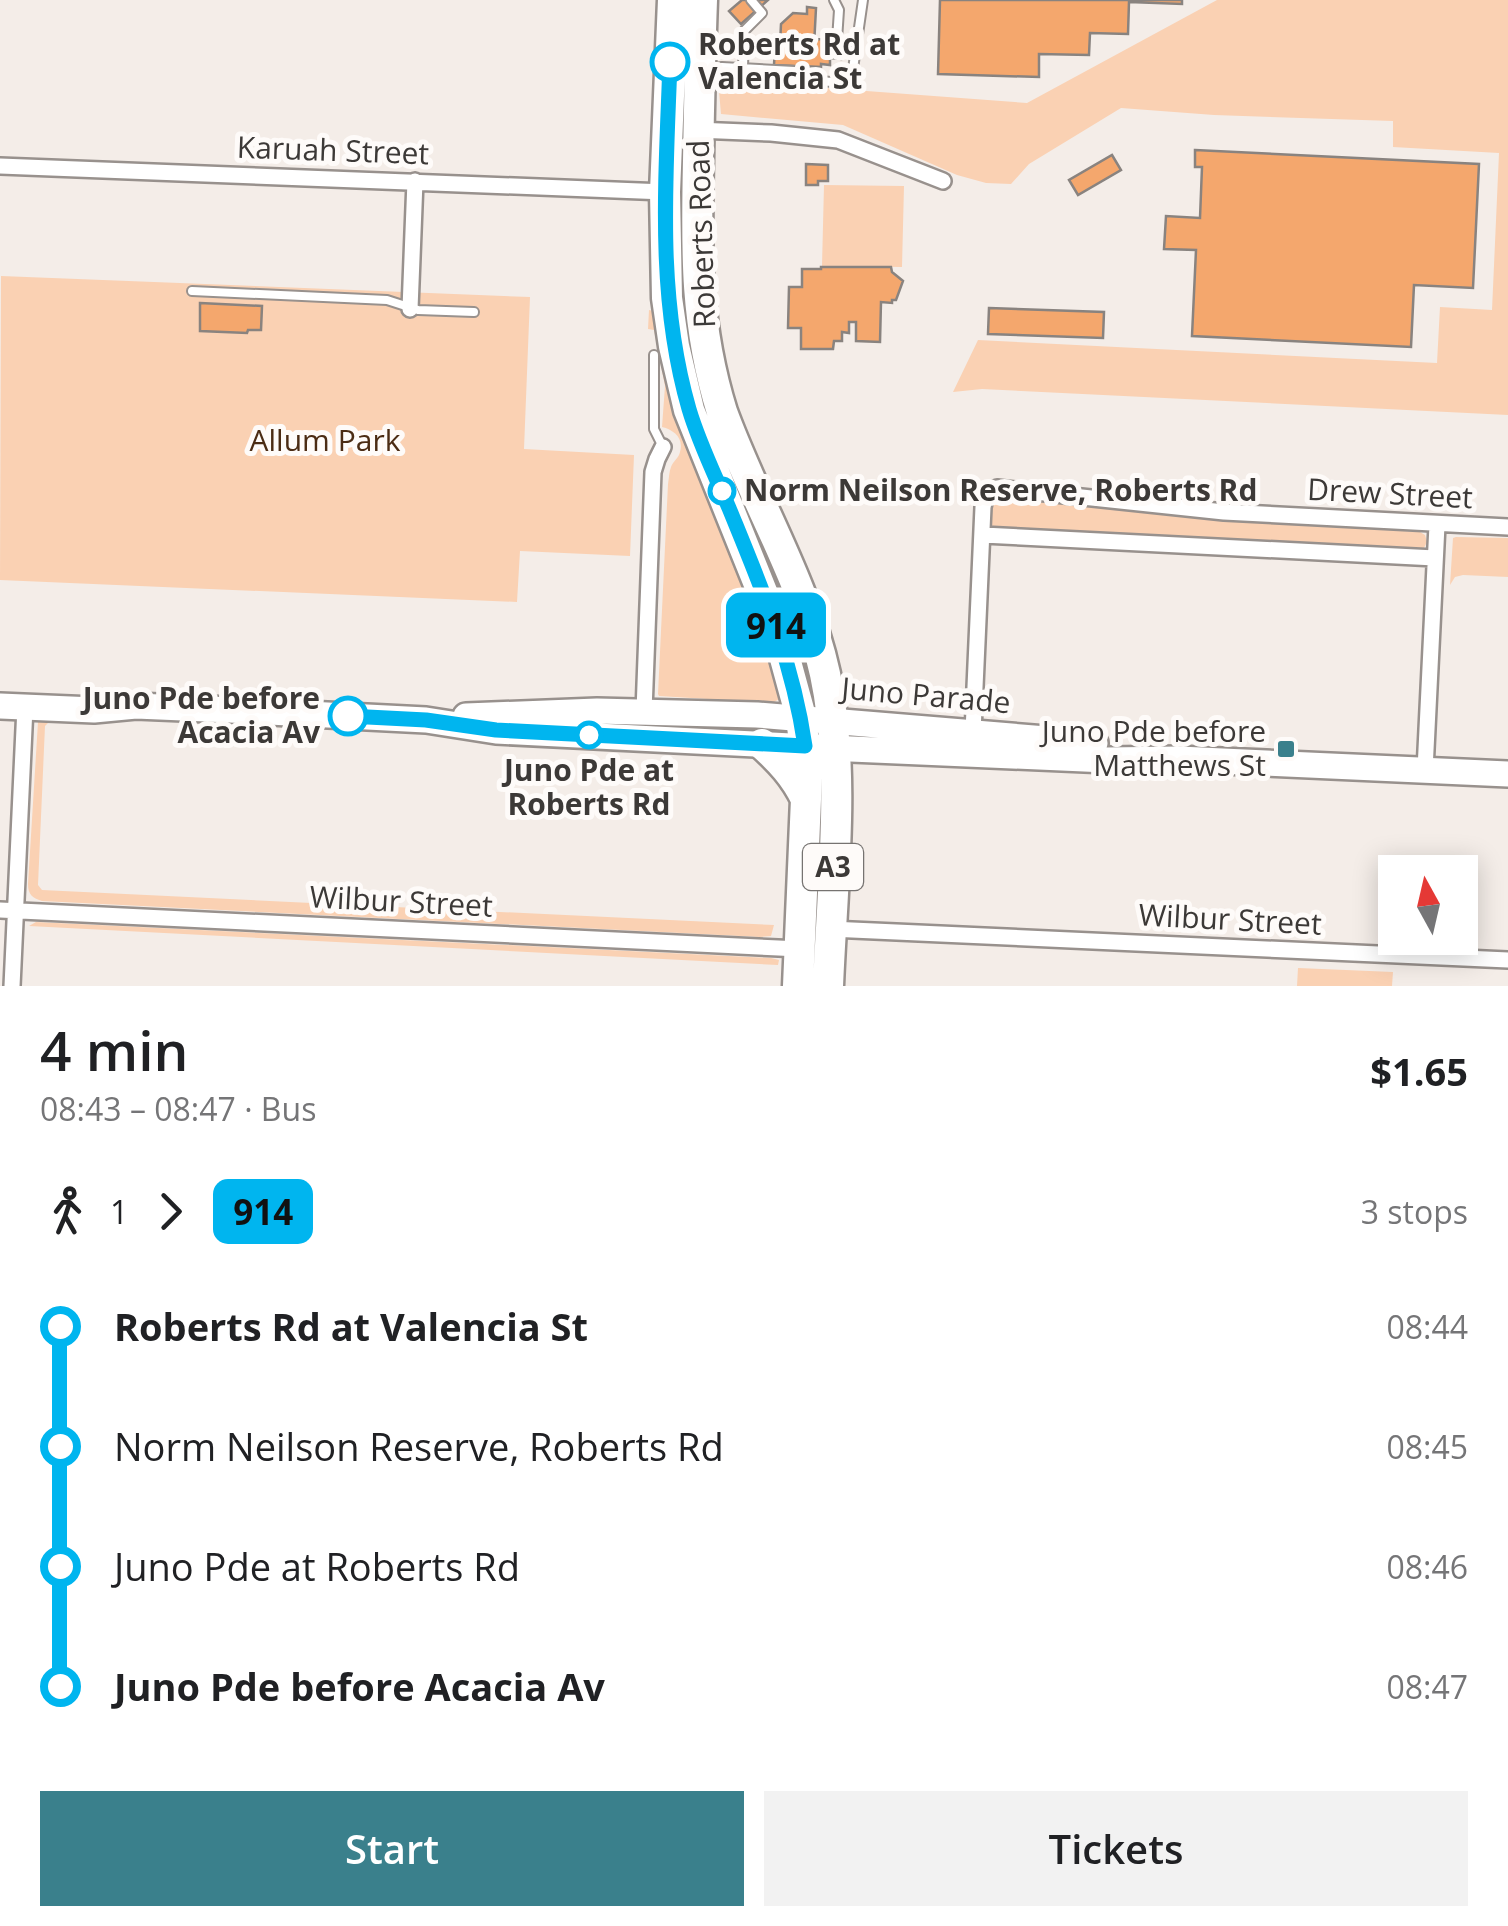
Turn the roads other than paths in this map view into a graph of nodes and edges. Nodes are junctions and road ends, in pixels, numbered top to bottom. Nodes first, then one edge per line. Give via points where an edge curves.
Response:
1 (673, 0) edge
2 (702, 0) edge
3 (750, 0) edge
4 (834, 0) edge
5 (863, 0) edge
6 (837, 40) dead end
7 (743, 68) junction
8 (794, 70) dead end
9 (700, 72) junction
10 (667, 129) junction
11 (699, 130) junction
12 (0, 166) edge
13 (942, 181) dead end
14 (415, 182) junction
15 (665, 192) junction
16 (192, 291) dead end
17 (410, 309) junction
18 (474, 312) dead end
19 (654, 355) dead end
20 (664, 447) joint
21 (1437, 524) junction
22 (1508, 527) edge
23 (983, 535) junction
24 (1435, 558) junction
25 (0, 692) edge
26 (12, 706) edge
27 (136, 706) junction
28 (644, 711) junction
29 (426, 720) junction
30 (972, 732) junction
31 (818, 733) junction
32 (762, 744) junction
33 (1179, 759) junction
34 (1425, 770) junction
35 (1508, 774) edge
36 (806, 798) junction
37 (8, 910) edge
38 (830, 929) junction
39 (800, 949) junction
40 (1508, 960) edge
41 (12, 986) edge
42 (798, 986) edge
43 (828, 986) edge

1 - 10 highway, Roberts Road / A3
2 - 9 highway, Roberts Road / A3
3 - 7 lane via 762,13 744,31
4 - 6 lane
5 - 7 lane via 853,69 843,80 766,78
7 - 8 lane
7 - 9 lane
9 - 11 highway, Roberts Road / A3
10 - 11 street
10 - 15 highway, Roberts Road / A3
11 - 13 street via 838,140
11 - 31 highway, Roberts Road / A3 via 697,272 712,380 810,620 825,674
12 - 14 street, Karuah Street
14 - 15 street, Karuah Street
14 - 17 street
15 - 31 highway, Roberts Road / A3 via 667,298 690,410
16 - 17 lane via 387,300
17 - 18 lane
19 - 20 lane via 654,429
20 - 28 street via 653,472
21 - 22 street, Drew Street
21 - 23 street, Drew Street via 1224,512 1002,488 984,500
21 - 24 street
23 - 24 street, Drew Street
23 - 30 street
24 - 34 street
25 - 27 main road, Juno Parade
26 - 27 main road, Juno Parade
26 - 37 street
27 - 29 main road, Juno Parade
28 - 29 main road, Juno Parade
28 - 31 main road, Juno Parade
29 - 32 main road, Juno Parade
30 - 31 main road, Juno Parade
30 - 33 main road, Juno Parade via 1106,744
31 - 32 main road, Juno Parade
31 - 33 main road, Juno Parade via 1107,760
31 - 36 highway, Roberts Road / A3
31 - 38 highway, Roberts Road / A3 via 836,789
32 - 36 highway
33 - 34 main road, Juno Parade
34 - 35 main road, Juno Parade
36 - 39 highway, Roberts Road / A3
37 - 39 street, Wilbur Street
37 - 41 street
38 - 40 street, Wilbur Street
38 - 43 highway, Roberts Road / A3
39 - 42 highway, Roberts Road / A3

